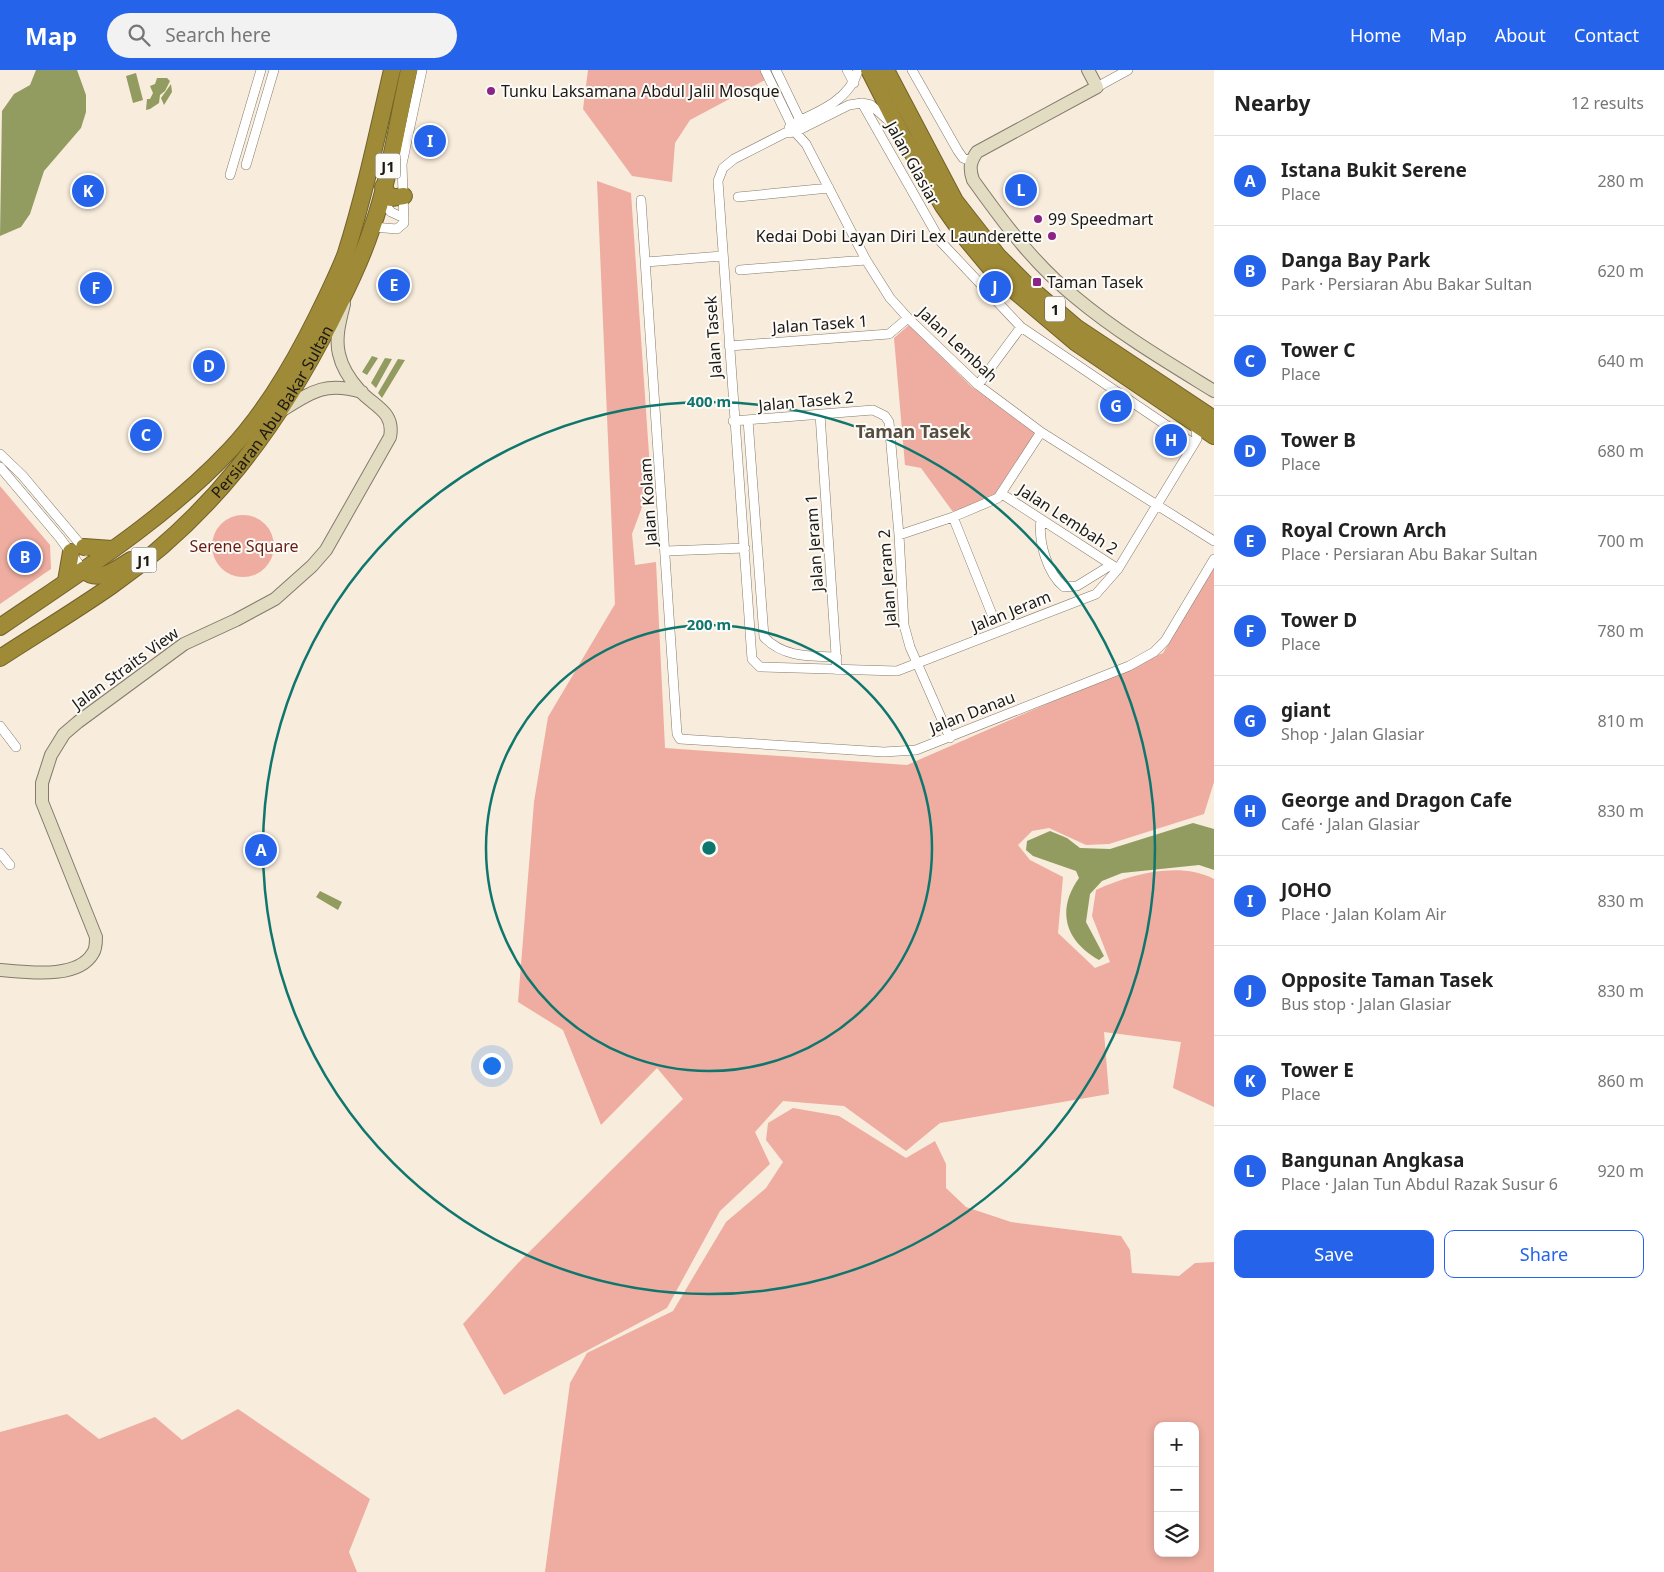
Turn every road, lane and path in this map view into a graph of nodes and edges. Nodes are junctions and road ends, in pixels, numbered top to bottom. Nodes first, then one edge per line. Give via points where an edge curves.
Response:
1 (261, 70) edge
2 (274, 70) edge
3 (392, 70) edge
4 (409, 70) edge
5 (422, 70) edge
6 (765, 70) edge
7 (776, 70) edge
8 (847, 70) edge
9 (858, 70) edge
10 (869, 70) edge
11 (886, 70) edge
12 (912, 70) edge
13 (1088, 70) edge
14 (1127, 71) edge
15 (854, 83) junction
16 (1101, 85) junction
17 (862, 103) junction
18 (798, 126) junction
19 (902, 135) junction
20 (971, 161) junction
21 (246, 165) dead end
22 (230, 175) dead end
23 (829, 188) junction
24 (382, 193) junction
25 (404, 196) junction
26 (738, 196) dead end
27 (641, 200) dead end
28 (404, 218) junction
29 (373, 227) junction
30 (722, 256) junction
31 (866, 260) junction
32 (646, 262) junction
33 (740, 270) dead end
34 (347, 290) junction
35 (908, 318) junction
36 (1021, 327) junction
37 (728, 346) junction
38 (978, 385) junction
39 (1214, 391) edge
40 (362, 392) junction
41 (880, 412) joint
42 (278, 413) junction
43 (820, 414) junction
44 (1214, 419) edge
45 (748, 420) junction
46 (1194, 421) junction
47 (734, 422) junction
48 (1041, 432) junction
49 (1214, 436) edge
50 (1196, 442) junction
51 (0, 454) edge
52 (0, 468) edge
53 (1002, 494) junction
54 (1157, 503) junction
55 (953, 517) junction
56 (1041, 520) junction
57 (189, 521) junction
58 (899, 535) junction
59 (1214, 541) edge
60 (745, 548) junction
61 (112, 549) junction
62 (77, 550) junction
63 (666, 552) junction
64 (1214, 559) edge
65 (1114, 567) junction
66 (93, 569) junction
67 (66, 582) junction
68 (993, 617) dead end
69 (0, 627) edge
70 (30, 638) junction
71 (837, 657) junction
72 (0, 658) edge
73 (755, 664) joint
74 (918, 664) junction
75 (837, 670) junction
76 (0, 726) edge
77 (950, 738) junction
78 (680, 739) joint
79 (16, 747) dead end
80 (0, 853) edge
81 (10, 865) dead end
82 (0, 970) edge

1 - 22 street
2 - 21 street
3 - 61 highway, Persiaran Abu Bakar Sultan / J1 via 368,176 345,255 305,341 256,419 229,451 197,482
4 - 24 highway, Persiaran Abu Bakar Sultan / J1
5 - 25 street via 402,164
6 - 18 street, Jalan Lembah
7 - 18 street, Jalan Lembah
8 - 15 street
9 - 15 street, Jalan Tasek
10 - 19 highway, 1
11 - 44 highway, 1 via 955,201 1003,261 1078,328
12 - 20 street via 958,151
13 - 16 street
14 - 16 street
15 - 18 street, Jalan Tasek via 844,96
16 - 20 street via 976,152
17 - 18 street, Jalan Tasek
17 - 19 street via 871,105
17 - 36 street, Jalan Glasiar via 941,242
18 - 23 street, Jalan Lembah
18 - 30 street, Jalan Tasek via 723,168 718,181
19 - 46 highway, 1 via 943,206 966,240 997,276 1081,346
20 - 39 street via 973,180 1008,229 1039,263 1074,296 1115,327
23 - 26 street
23 - 31 street, Jalan Lembah
24 - 25 highway via 390,198
24 - 28 street via 390,212
24 - 29 highway, Persiaran Abu Bakar Sultan / J1
25 - 28 street
27 - 32 street, Jalan Kolam
28 - 29 street via 404,223 397,229
29 - 34 highway, Persiaran Abu Bakar Sultan / J1
30 - 32 street
30 - 37 street, Jalan Tasek
31 - 33 street
31 - 35 street, Jalan Lembah via 890,298
32 - 63 street, Jalan Kolam
34 - 40 street, Jalan Straits View via 339,327 338,353 345,372
34 - 42 highway, Persiaran Abu Bakar Sultan / J1
35 - 37 street, Jalan Tasek 1 via 888,334
35 - 38 street, Jalan Lembah
36 - 38 street
36 - 50 street, Jalan Glasiar
37 - 47 street, Jalan Tasek
38 - 48 street, Jalan Lembah
40 - 42 street via 323,388
40 - 82 street, Jalan Straits View via 389,417 390,436 326,550 275,598 184,644 78,722 60,741 46,767 42,802 96,937 94,952 86,961 72,968 44,974
41 - 43 street, Jalan Tasek 2
41 - 58 street, Jalan Jeram 2 via 889,422
42 - 57 highway, Persiaran Abu Bakar Sultan / J1 via 236,472
43 - 45 street, Jalan Tasek 2
43 - 71 street, Jalan Jeram 1
45 - 47 street, Jalan Tasek 2
45 - 71 street via 764,638 773,647 797,656
46 - 49 highway, 1
46 - 50 street
47 - 60 street, Jalan Tasek
48 - 53 street
48 - 54 street, Jalan Lembah
49 - 50 street
50 - 54 street, Jalan Jeram
51 - 62 street via 22,475
52 - 62 street
53 - 55 street
53 - 56 street, Jalan Lembah 2
54 - 59 street
54 - 65 street, Jalan Jeram
55 - 58 street
55 - 68 street
56 - 65 street, Jalan Lembah 2
56 - 65 street via 1042,546 1058,582 1064,587 1077,586
57 - 66 highway via 138,556
57 - 70 highway, Persiaran Abu Bakar Sultan / J1 via 111,586
58 - 74 street, Jalan Jeram 2 via 904,624
60 - 63 street
60 - 73 street, Jalan Tasek via 752,659
61 - 62 highway
61 - 66 highway, Persiaran Abu Bakar Sultan / J1
62 - 66 street
62 - 66 street
62 - 67 highway
63 - 78 street, Jalan Kolam via 677,734
64 - 77 street, Jalan Danau via 1165,641 1154,652 1129,666
65 - 74 street, Jalan Jeram via 1096,594
66 - 67 highway, Persiaran Abu Bakar Sultan / J1
66 - 70 highway via 97,586
67 - 69 highway, Persiaran Abu Bakar Sultan / J1
70 - 72 highway, Persiaran Abu Bakar Sultan / J1
71 - 75 street, Jalan Jeram 1
73 - 75 street, Jalan Jeram via 760,667
74 - 75 street, Jalan Jeram via 897,671
74 - 77 street, Jalan Jeram 2
76 - 79 street
77 - 78 street, Jalan Danau via 916,750 884,752
80 - 81 street

